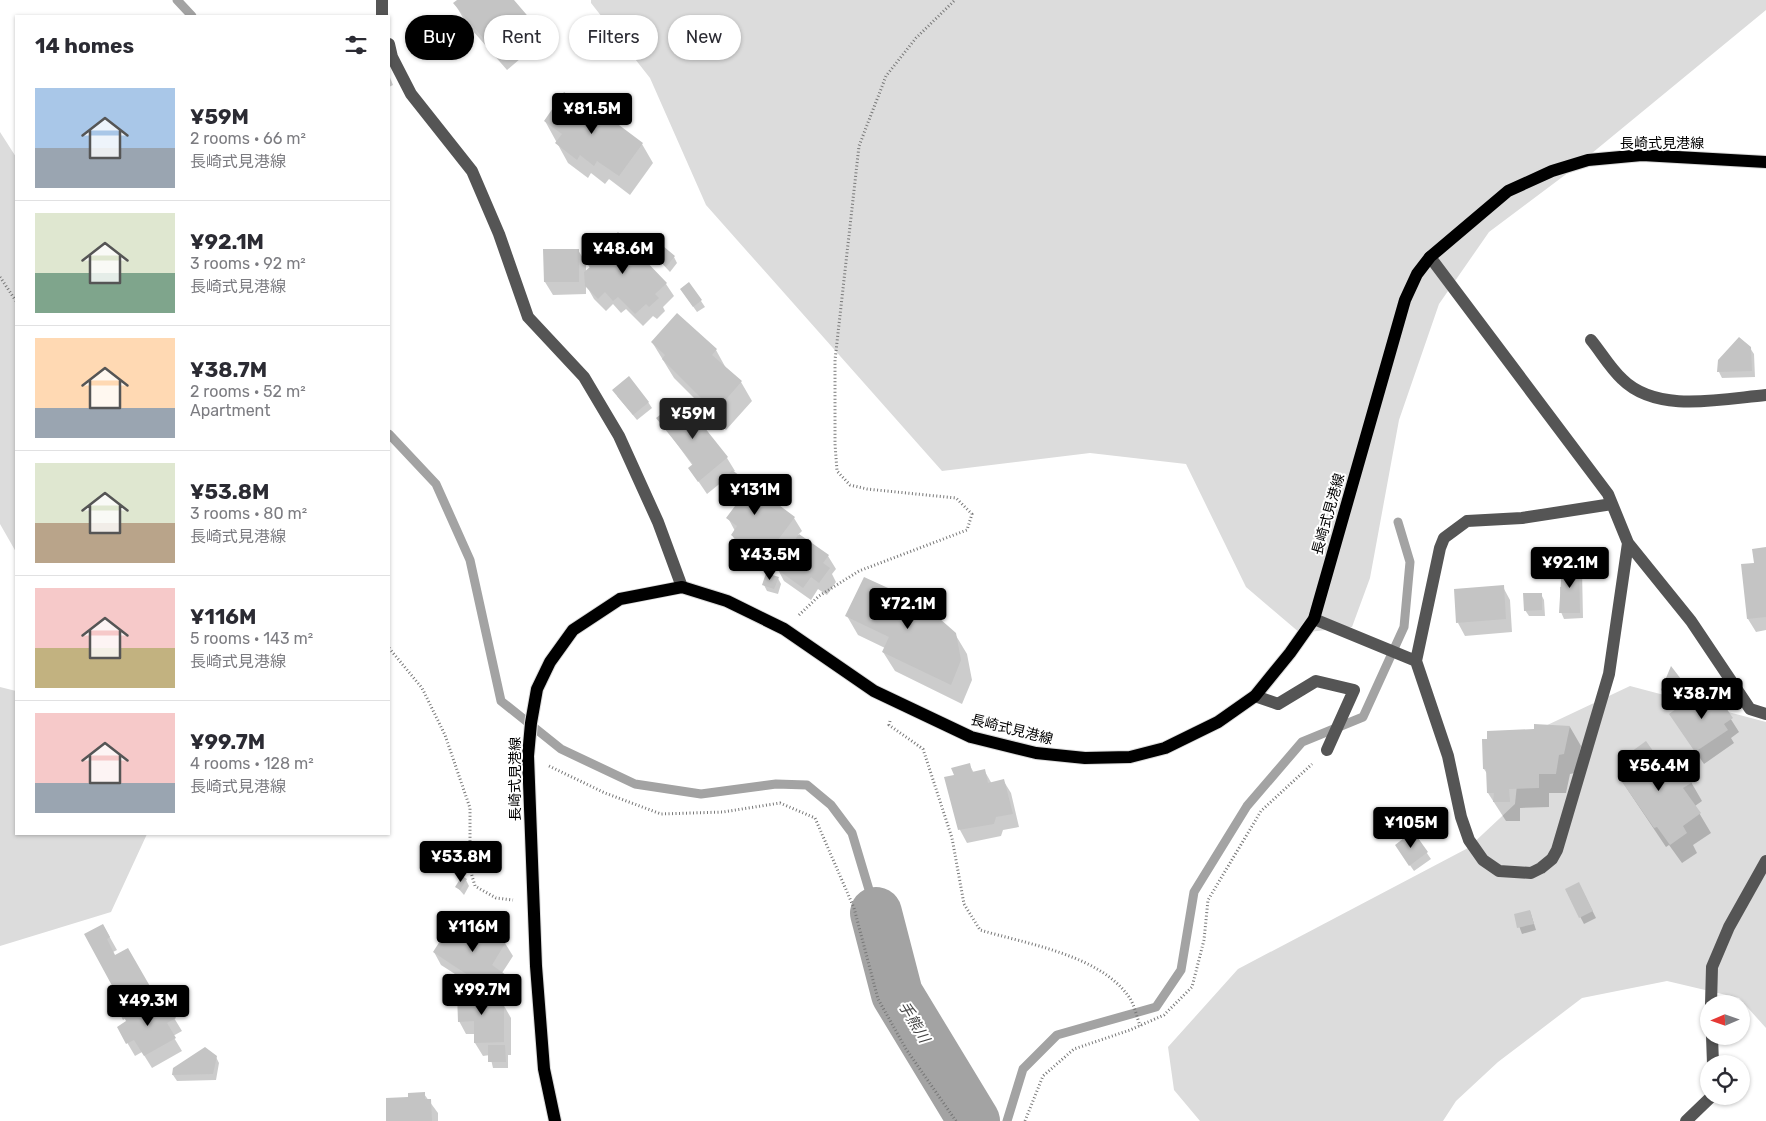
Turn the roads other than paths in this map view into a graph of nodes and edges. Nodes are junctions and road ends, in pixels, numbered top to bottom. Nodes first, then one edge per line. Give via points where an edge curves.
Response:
1 (382, 0) edge
2 (382, 15) edge
3 (390, 48) edge
4 (1766, 162) edge
5 (1430, 257) junction
6 (1591, 340) dead end
7 (1766, 394) edge
8 (1612, 504) junction
9 (1628, 543) junction
10 (682, 587) junction
11 (1314, 618) junction
12 (1414, 660) junction
13 (1255, 696) junction
14 (1766, 714) edge
15 (1327, 750) road end
16 (1766, 862) edge
17 (1711, 995) edge
18 (1703, 1105) edge
19 (555, 1121) edge
20 (1686, 1121) edge

1 - 2 street
3 - 10 street via 411,94 472,171 499,234 528,317 584,377 619,436 658,522
4 - 5 main road, 長崎式見港線 via 1642,155 1588,160 1552,171 1508,191
5 - 8 street via 1602,486
5 - 11 main road, 長崎式見港線 via 1417,274 1405,300
6 - 7 street via 1622,380 1646,394 1678,403
8 - 9 street
8 - 12 street via 1522,518 1467,521 1459,526 1444,538 1440,548
9 - 12 street via 1609,674 1557,850 1541,868 1531,873 1499,871 1483,860 1469,840 1448,756
9 - 14 street via 1691,621 1750,709
10 - 13 main road, 長崎式見港線 via 727,601 784,629 874,691 971,737 1036,754 1130,757 1165,748 1218,722
10 - 19 main road, 長崎式見港線 via 620,599 574,630 550,662 537,689 528,756 533,903 544,1069
11 - 12 street
11 - 13 main road, 長崎式見港線
13 - 15 street via 1278,704 1316,681 1354,690
16 - 17 street via 1729,928 1712,967
18 - 20 street

